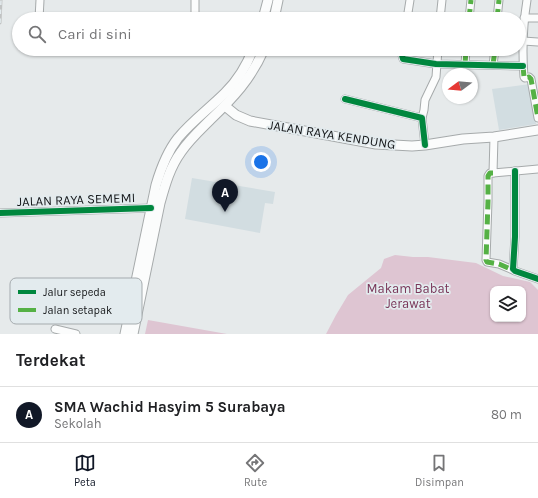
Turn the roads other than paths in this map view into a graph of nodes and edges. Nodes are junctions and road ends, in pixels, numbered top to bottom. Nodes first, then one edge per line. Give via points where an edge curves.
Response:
1 (40, 0) edge
2 (196, 0) edge
3 (268, 0) edge
4 (278, 0) edge
5 (410, 0) edge
6 (442, 0) edge
7 (471, 0) edge
8 (499, 0) edge
9 (527, 0) edge
10 (39, 12) edge
11 (195, 12) edge
12 (265, 12) edge
13 (275, 12) edge
14 (408, 12) edge
15 (441, 12) edge
16 (470, 12) edge
17 (498, 12) edge
18 (525, 12) edge
19 (526, 18) edge
20 (538, 18) edge
21 (526, 41) edge
22 (538, 42) edge
23 (250, 56) edge
24 (261, 56) edge
25 (402, 56) edge
26 (437, 56) edge
27 (466, 56) edge
28 (495, 56) edge
29 (523, 56) edge
30 (436, 64) junction
31 (465, 65) junction
32 (494, 65) junction
33 (523, 66) junction
34 (345, 99) dead end
35 (225, 106) junction
36 (422, 118) junction
37 (538, 118) edge
38 (538, 130) edge
39 (494, 137) junction
40 (425, 146) junction
41 (538, 168) edge
42 (516, 171) junction
43 (493, 173) junction
44 (151, 208) junction
45 (1, 213) edge
46 (513, 270) junction
47 (136, 278) edge
48 (142, 278) edge
49 (538, 278) edge
50 (55, 329) dead end
51 (76, 334) edge

1 - 10 street
2 - 11 street
3 - 12 main road
4 - 13 main road
5 - 14 street
6 - 15 street
7 - 16 street
8 - 17 street
9 - 18 street
19 - 20 street
21 - 22 street
23 - 44 main road, JALAN RAYA SEMEMI via 235,82 187,129 169,151 160,171
24 - 35 main road, JALAN RAYA SEMEMI via 247,81
25 - 30 street via 405,60
26 - 30 street
27 - 31 street
28 - 32 street
29 - 33 street
30 - 31 street
30 - 36 street via 436,77 425,100
31 - 32 street
32 - 33 street
33 - 37 street via 524,77 531,79
34 - 36 street
35 - 40 main road, JALAN RAYA KENDUNG via 236,115 250,121 376,144
35 - 48 main road, JALAN RAYA SEMEMI via 187,143 176,160 160,203
36 - 40 street
38 - 39 main road, JALAN RAYA KENDUNG
39 - 40 main road, JALAN RAYA KENDUNG via 463,139
39 - 43 street
41 - 42 street
42 - 43 street
42 - 46 street
43 - 46 street via 488,176 486,260
44 - 45 street, JALAN RAYA SEMEMI
44 - 47 main road, JALAN RAYA SEMEMI
46 - 49 street
50 - 51 street

